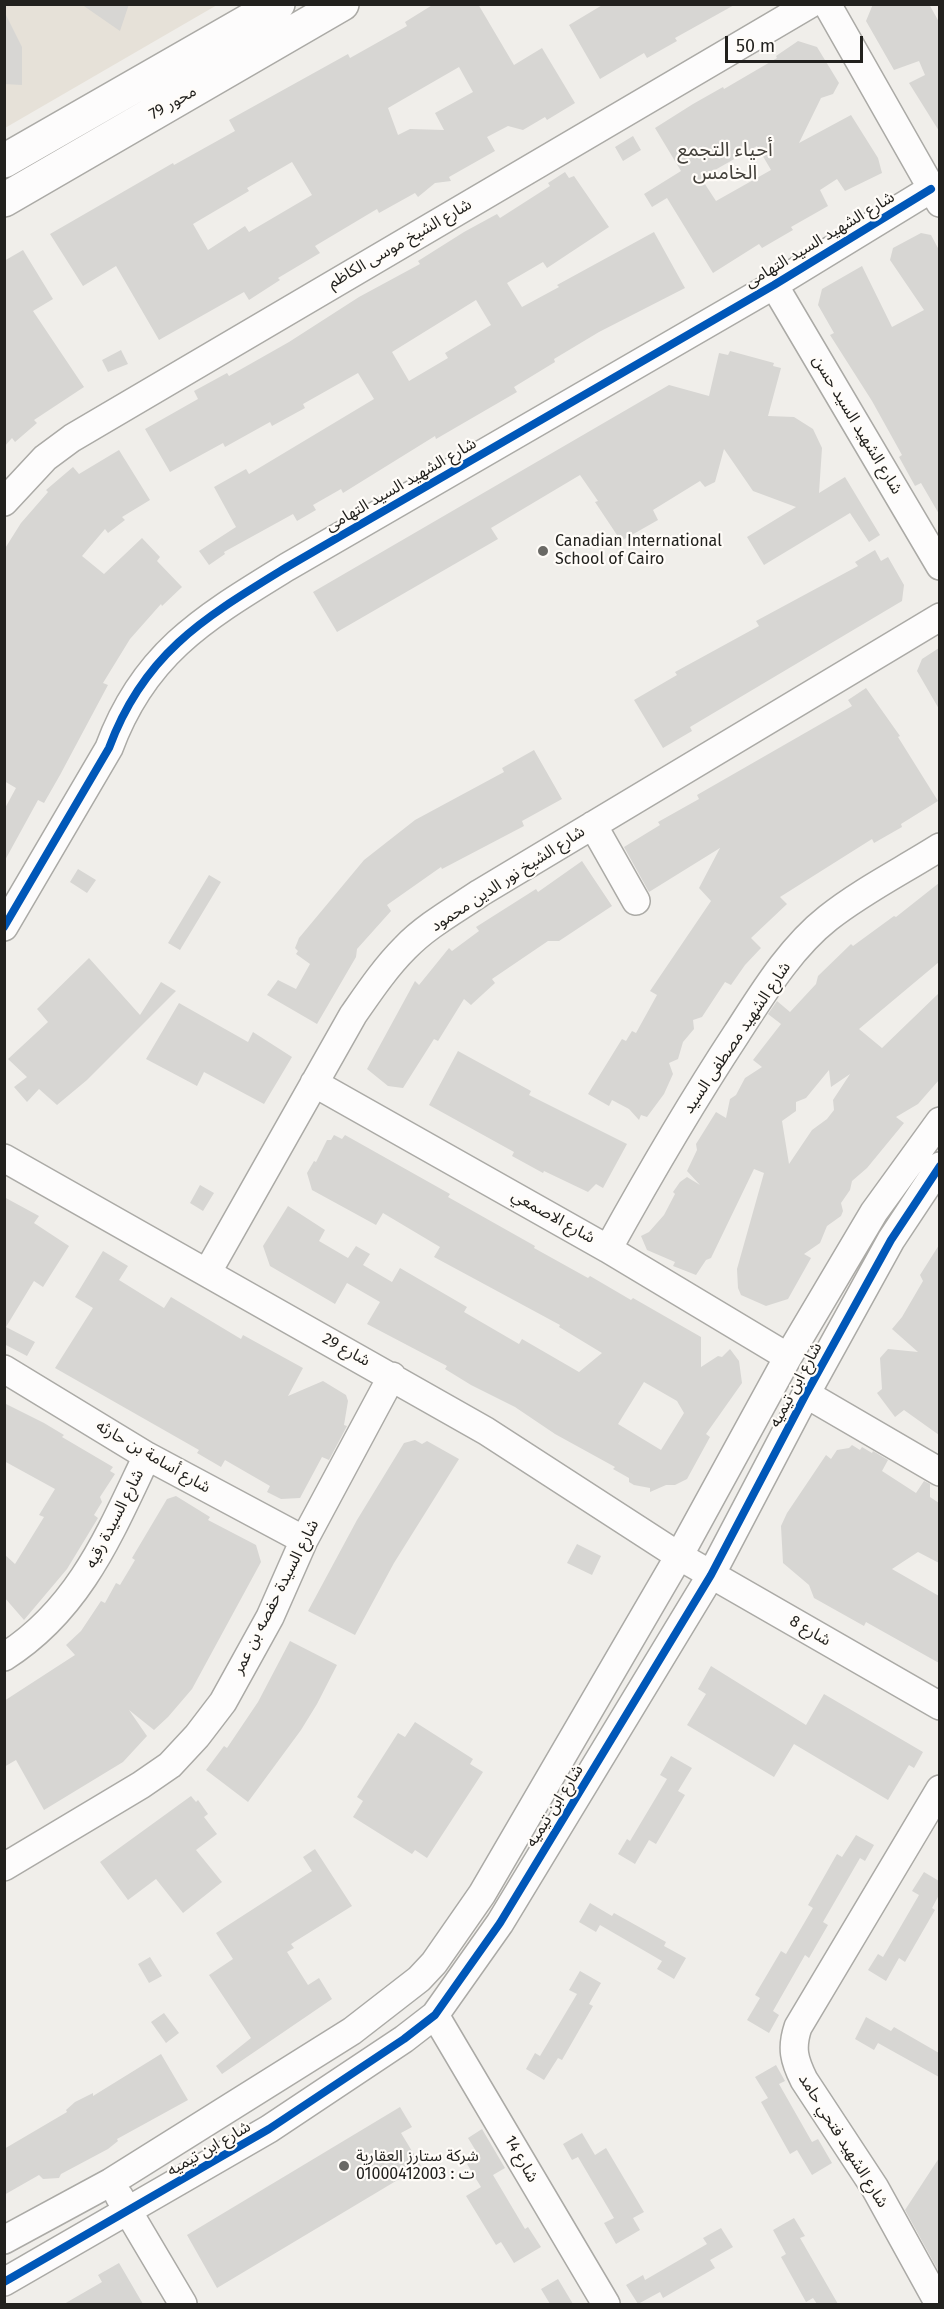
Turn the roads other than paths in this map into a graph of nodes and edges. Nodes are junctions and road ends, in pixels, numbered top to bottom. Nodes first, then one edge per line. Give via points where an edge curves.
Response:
1 (278, 4) edge
2 (342, 4) edge
3 (810, 4) edge
4 (827, 4) edge
5 (4, 161) edge
6 (935, 196) edge
7 (4, 200) edge
8 (774, 285) junction
9 (4, 502) edge
10 (939, 566) edge
11 (939, 618) edge
12 (593, 825) junction
13 (939, 847) edge
14 (636, 901) dead end
15 (7, 918) edge
16 (314, 1083) junction
17 (939, 1121) edge
18 (4, 1158) edge
19 (939, 1166) edge
20 (608, 1249) junction
21 (207, 1273) junction
22 (788, 1358) junction
23 (4, 1369) edge
24 (392, 1376) junction
25 (806, 1394) junction
26 (147, 1456) junction
27 (939, 1472) edge
28 (304, 1540) junction
29 (679, 1556) junction
30 (711, 1575) junction
31 (4, 1657) edge
32 (939, 1706) edge
33 (939, 1789) edge
34 (4, 1867) edge
35 (419, 1979) junction
36 (439, 2009) junction
37 (381, 2010) junction
38 (404, 2039) junction
39 (111, 2182) junction
40 (129, 2212) junction
41 (4, 2240) edge
42 (4, 2282) edge
43 (183, 2304) edge
44 (606, 2304) edge
45 (939, 2304) edge

1 - 5 main road, محور 79
2 - 7 main road, محور 79
3 - 9 street, شارع الشيخ موسى الكاظم via 72,438 45,458
4 - 6 street
6 - 8 street, شارع الشهيد السيد التهامى
8 - 10 street, شارع الشهيد السيد حسن
8 - 15 street, شارع الشهيد السيد التهامى via 287,567 183,638 137,688 109,748
11 - 12 street, شارع الشيخ نور الدين محمود
12 - 14 street
12 - 16 street, شارع الشيخ نور الدين محمود via 446,915 405,947 352,1015
13 - 20 street, شارع الشهيد مصطفى السيد via 826,920 788,960 744,1021 660,1154
16 - 20 street, شارع الاصمعي
16 - 21 street, شارع الشيخ نور الدين محمود
17 - 22 street, شارع ابن تيميه via 880,1203
18 - 21 street, شارع 29
19 - 25 street, شارع ابن تيميه via 891,1240
20 - 22 street, شارع الاصمعي
21 - 24 street, شارع 29
22 - 29 street, شارع ابن تيميه
23 - 26 street, شارع أسامة بن حارثه
24 - 28 street, شارع السيدة حفصه بن عمر
24 - 29 street, شارع 29 via 486,1431
25 - 27 street
25 - 30 street, شارع ابن تيميه
26 - 28 street, شارع أسامة بن حارثه
26 - 31 street, شارع السيدة رقيه via 96,1561 63,1605
28 - 34 street, شارع السيدة حفصه بن عمر via 270,1617 222,1702 197,1736 170,1765 141,1785
29 - 30 street, شارع 8
29 - 35 street, شارع ابن تيميه via 482,1894
30 - 32 street, شارع 8
30 - 36 street, شارع ابن تيميه via 500,1923
33 - 45 street, شارع الشهيد فتحي حامد via 798,2027 793,2047 804,2080 875,2188
35 - 36 street, شارع 14
35 - 37 street, شارع ابن تيميه
36 - 38 street, شارع ابن تيميه
36 - 44 street, شارع 14
37 - 38 street
37 - 39 street, شارع ابن تيميه
38 - 40 street, شارع ابن تيميه via 269,2129
39 - 40 street
39 - 41 street, شارع ابن تيميه
40 - 42 street, شارع ابن تيميه
40 - 43 street

